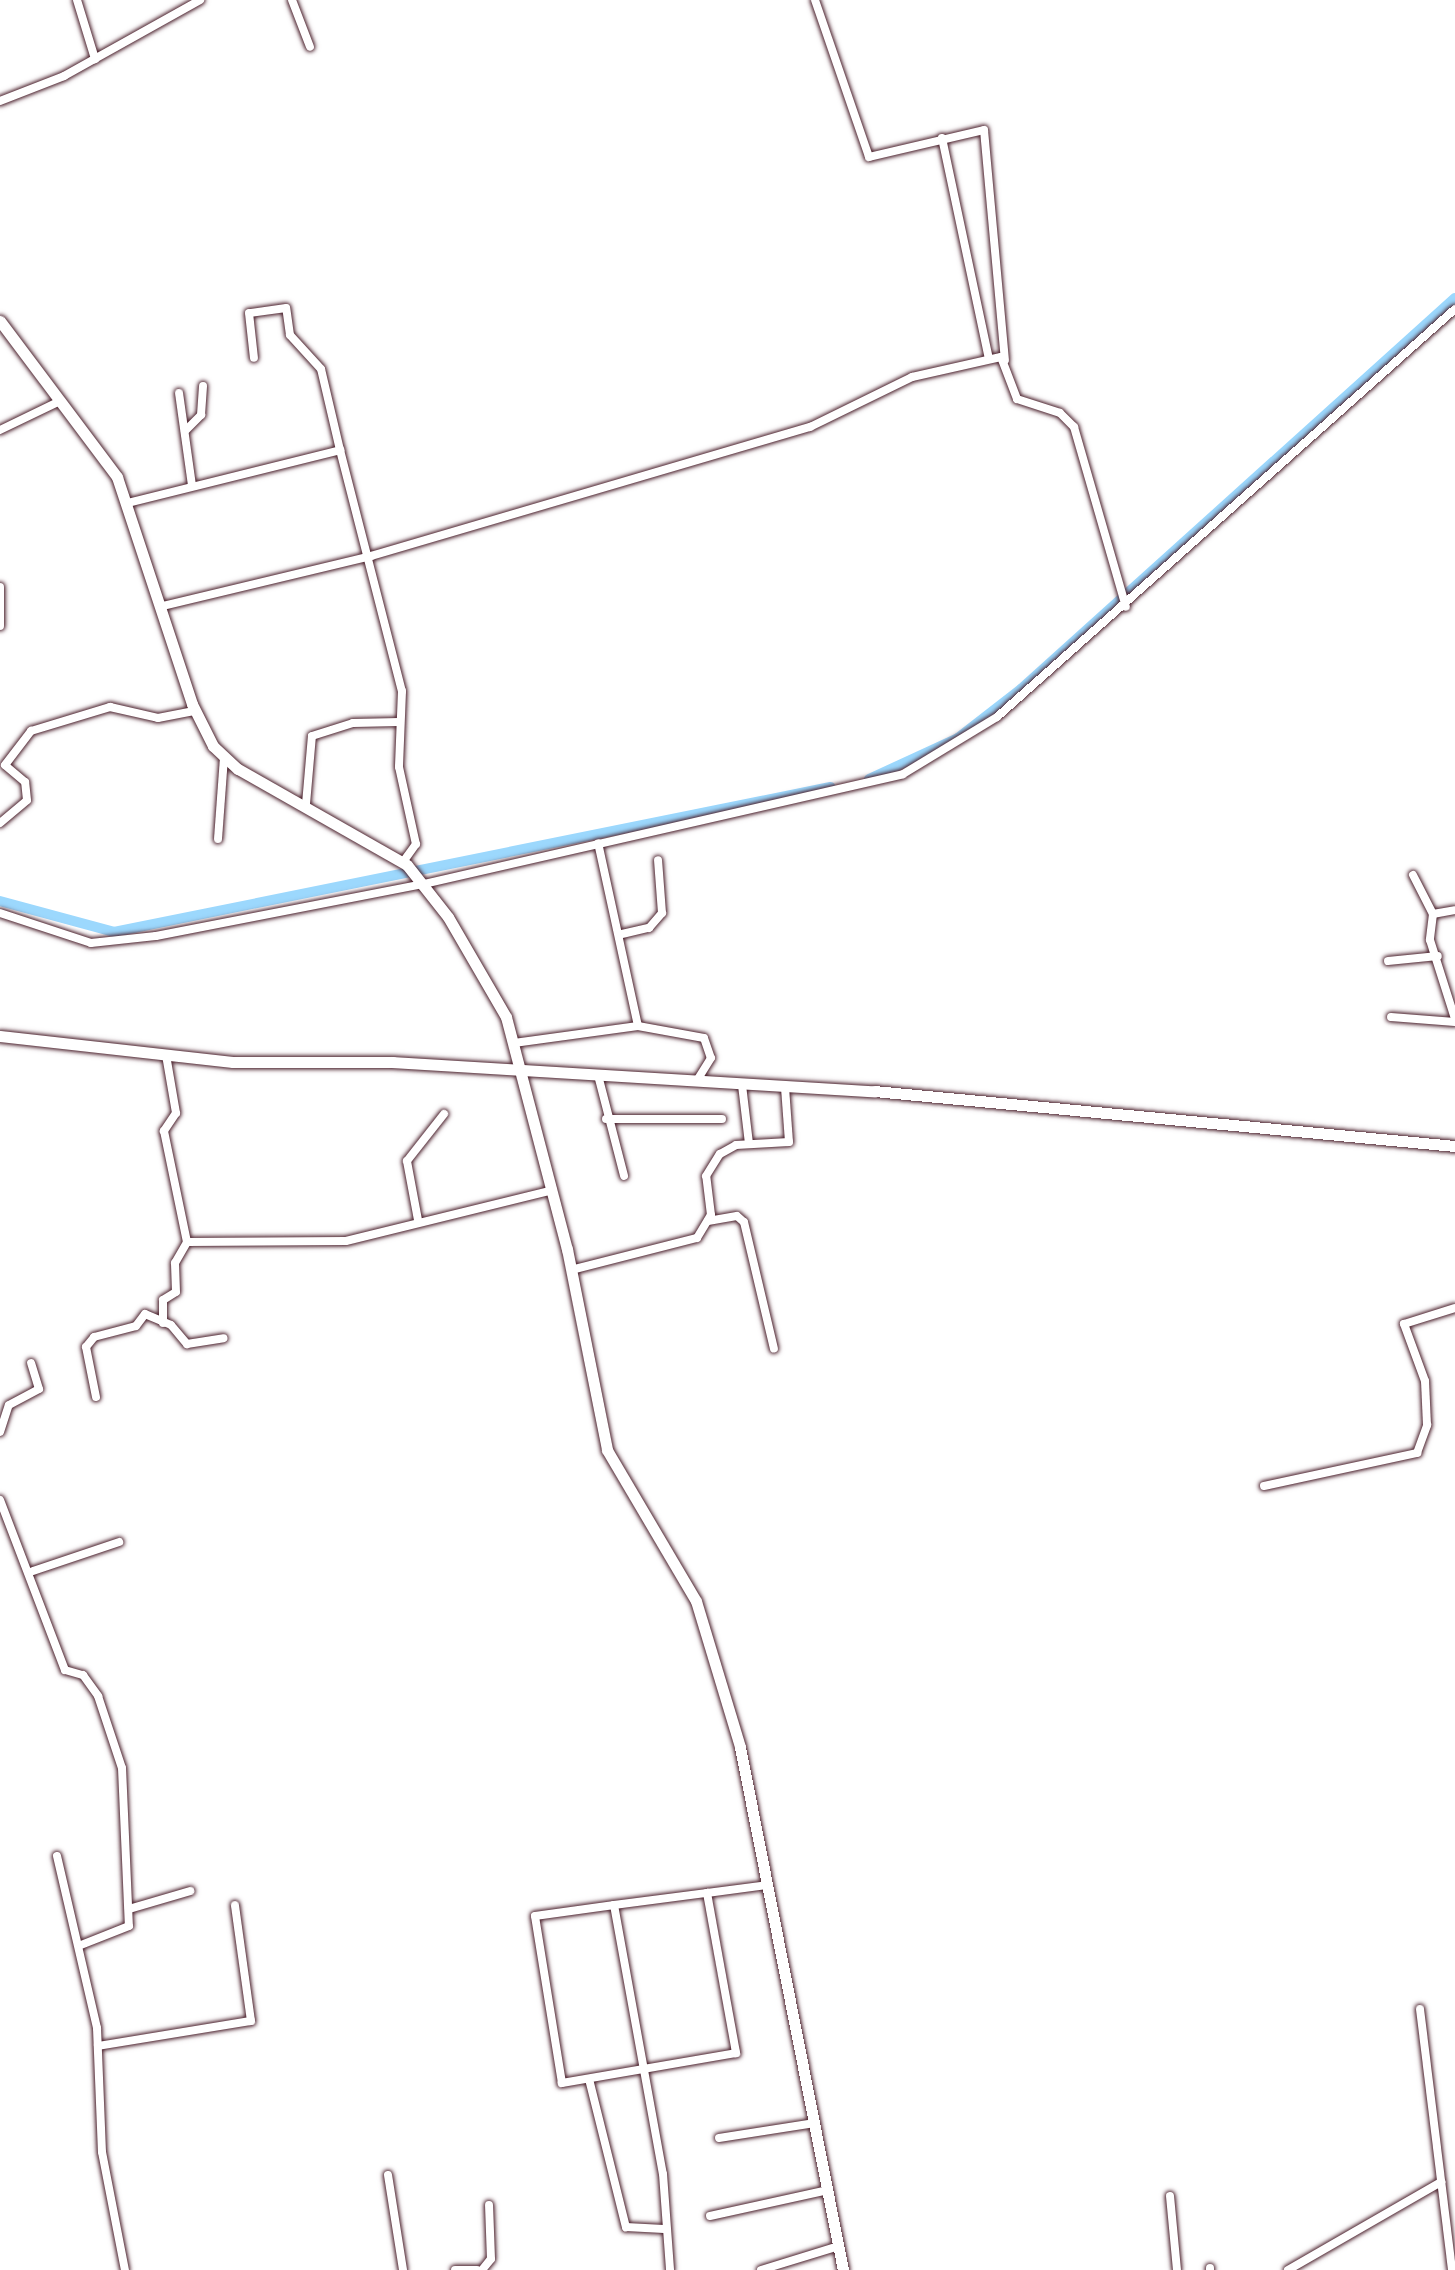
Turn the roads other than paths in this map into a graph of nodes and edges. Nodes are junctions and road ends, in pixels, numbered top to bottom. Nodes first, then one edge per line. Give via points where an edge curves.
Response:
1 (77, 0) edge
2 (200, 0) edge
3 (292, 0) edge
4 (815, 0) edge
5 (310, 47) dead end
6 (95, 59) junction
7 (0, 101) edge
8 (942, 138) junction
9 (1455, 309) edge
10 (0, 321) edge
11 (254, 358) dead end
12 (989, 359) junction
13 (1005, 360) junction
14 (203, 386) dead end
15 (179, 393) dead end
16 (60, 401) junction
17 (0, 430) edge
18 (185, 431) junction
19 (340, 450) junction
20 (192, 485) junction
21 (128, 503) junction
22 (371, 556) junction
23 (0, 587) edge
24 (2, 602) edge
25 (1126, 605) junction
26 (163, 606) junction
27 (0, 626) edge
28 (195, 711) junction
29 (399, 722) junction
30 (224, 758) junction
31 (2, 766) edge
32 (306, 804) junction
33 (0, 823) edge
34 (218, 839) dead end
35 (598, 843) junction
36 (658, 860) dead end
37 (405, 864) junction
38 (1413, 875) dead end
39 (420, 881) junction
40 (1455, 910) edge
41 (0, 913) edge
42 (1433, 914) junction
43 (622, 934) junction
44 (1438, 956) junction
45 (1388, 961) dead end
46 (1391, 1017) dead end
47 (1455, 1020) edge
48 (638, 1026) junction
49 (0, 1036) edge
50 (514, 1043) junction
51 (166, 1055) junction
52 (524, 1072) junction
53 (599, 1079) junction
54 (696, 1083) junction
55 (742, 1085) junction
56 (785, 1087) junction
57 (444, 1114) dead end
58 (606, 1119) junction
59 (722, 1119) dead end
60 (749, 1144) junction
61 (1455, 1146) edge
62 (624, 1176) dead end
63 (553, 1190) junction
64 (418, 1220) junction
65 (708, 1221) junction
66 (187, 1242) junction
67 (571, 1270) junction
68 (1455, 1308) edge
69 (163, 1323) junction
70 (224, 1338) dead end
71 (774, 1349) dead end
72 (31, 1363) dead end
73 (96, 1397) dead end
74 (0, 1432) edge
75 (1264, 1486) dead end
76 (0, 1500) edge
77 (119, 1542) dead end
78 (33, 1571) junction
79 (57, 1856) dead end
80 (768, 1885) junction
81 (190, 1891) dead end
82 (707, 1893) junction
83 (235, 1905) dead end
84 (614, 1905) junction
85 (129, 1909) junction
86 (81, 1945) junction
87 (1420, 2009) dead end
88 (98, 2046) junction
89 (643, 2070) junction
90 (589, 2079) junction
91 (815, 2123) junction
92 (719, 2138) dead end
93 (388, 2175) dead end
94 (1441, 2182) junction
95 (828, 2190) junction
96 (1170, 2196) dead end
97 (489, 2205) dead end
98 (710, 2216) dead end
99 (664, 2229) junction
100 (839, 2246) junction
101 (125, 2270) edge
102 (403, 2270) edge
103 (455, 2270) edge
104 (480, 2270) edge
105 (670, 2270) edge
106 (761, 2270) edge
107 (843, 2270) edge
108 (1177, 2270) edge
109 (1288, 2270) edge
110 (1452, 2270) edge

1 - 6 street
2 - 6 street
3 - 5 street
4 - 8 street via 869,157
6 - 7 street
8 - 12 street
8 - 13 street via 979,127 987,136
9 - 25 street
10 - 16 street
11 - 19 street via 249,313 286,308 290,335 321,369
12 - 13 street
12 - 22 street via 895,383 810,427
13 - 25 street via 1017,399 1060,413 1074,427 1114,583
14 - 18 street via 201,415
15 - 18 street
16 - 17 street
16 - 21 street via 104,453
18 - 20 street
19 - 20 street
19 - 22 street
20 - 21 street
21 - 26 street
22 - 26 street
22 - 29 street via 402,691
23 - 24 street
24 - 27 street
25 - 35 street via 997,717 903,774
26 - 28 street
28 - 30 street
28 - 31 street via 158,718 110,707 64,718 22,738
29 - 32 street via 353,723 312,736
29 - 37 street via 399,767 416,844
30 - 32 street
30 - 34 street
31 - 33 street via 29,794
32 - 37 street
35 - 39 street
35 - 43 street
36 - 43 street via 666,894 659,920
37 - 39 street
38 - 42 street
39 - 41 street via 102,943
39 - 50 street via 487,980
40 - 42 street
42 - 44 street via 1430,940
43 - 48 street
44 - 45 street
44 - 47 street
46 - 47 street
48 - 50 street
48 - 54 street via 704,1038 711,1058
49 - 51 street
50 - 52 street
51 - 52 street
51 - 66 street via 176,1113 164,1131
52 - 53 street
52 - 63 street
53 - 54 street
53 - 58 street
54 - 55 street
55 - 56 street
55 - 60 street
56 - 60 street via 789,1142
56 - 61 street
57 - 64 street via 405,1169
58 - 59 street
58 - 62 street
60 - 65 street via 730,1147 709,1170
63 - 64 street
63 - 67 street
64 - 66 street via 331,1243
65 - 67 street via 695,1240
65 - 71 street via 737,1216 744,1222
66 - 69 street via 175,1263 176,1292 163,1300
67 - 80 street via 607,1450 696,1601 740,1747
68 - 75 street via 1404,1324 1425,1381 1427,1425 1417,1453
69 - 70 street via 187,1344
69 - 73 street via 145,1314 136,1326 89,1339
72 - 74 street via 39,1389 9,1405
76 - 78 street
77 - 78 street
78 - 85 street via 67,1674 83,1675 98,1696 122,1768
79 - 86 street
80 - 82 street
80 - 91 street
81 - 85 street
82 - 84 street
82 - 89 street via 713,1956 726,1971 738,2050
83 - 88 street via 251,2021
84 - 89 street
84 - 90 street via 535,1916 562,2083
85 - 86 street via 128,1929
86 - 88 street
87 - 94 street
88 - 101 street via 102,2152
89 - 90 street
89 - 99 street via 663,2174
90 - 99 street via 626,2227
91 - 92 street
91 - 95 street
93 - 102 street
94 - 109 street
94 - 110 street
95 - 98 street
95 - 100 street
96 - 108 street
97 - 104 street via 491,2259
99 - 105 street
100 - 106 street
100 - 107 street
103 - 104 street

